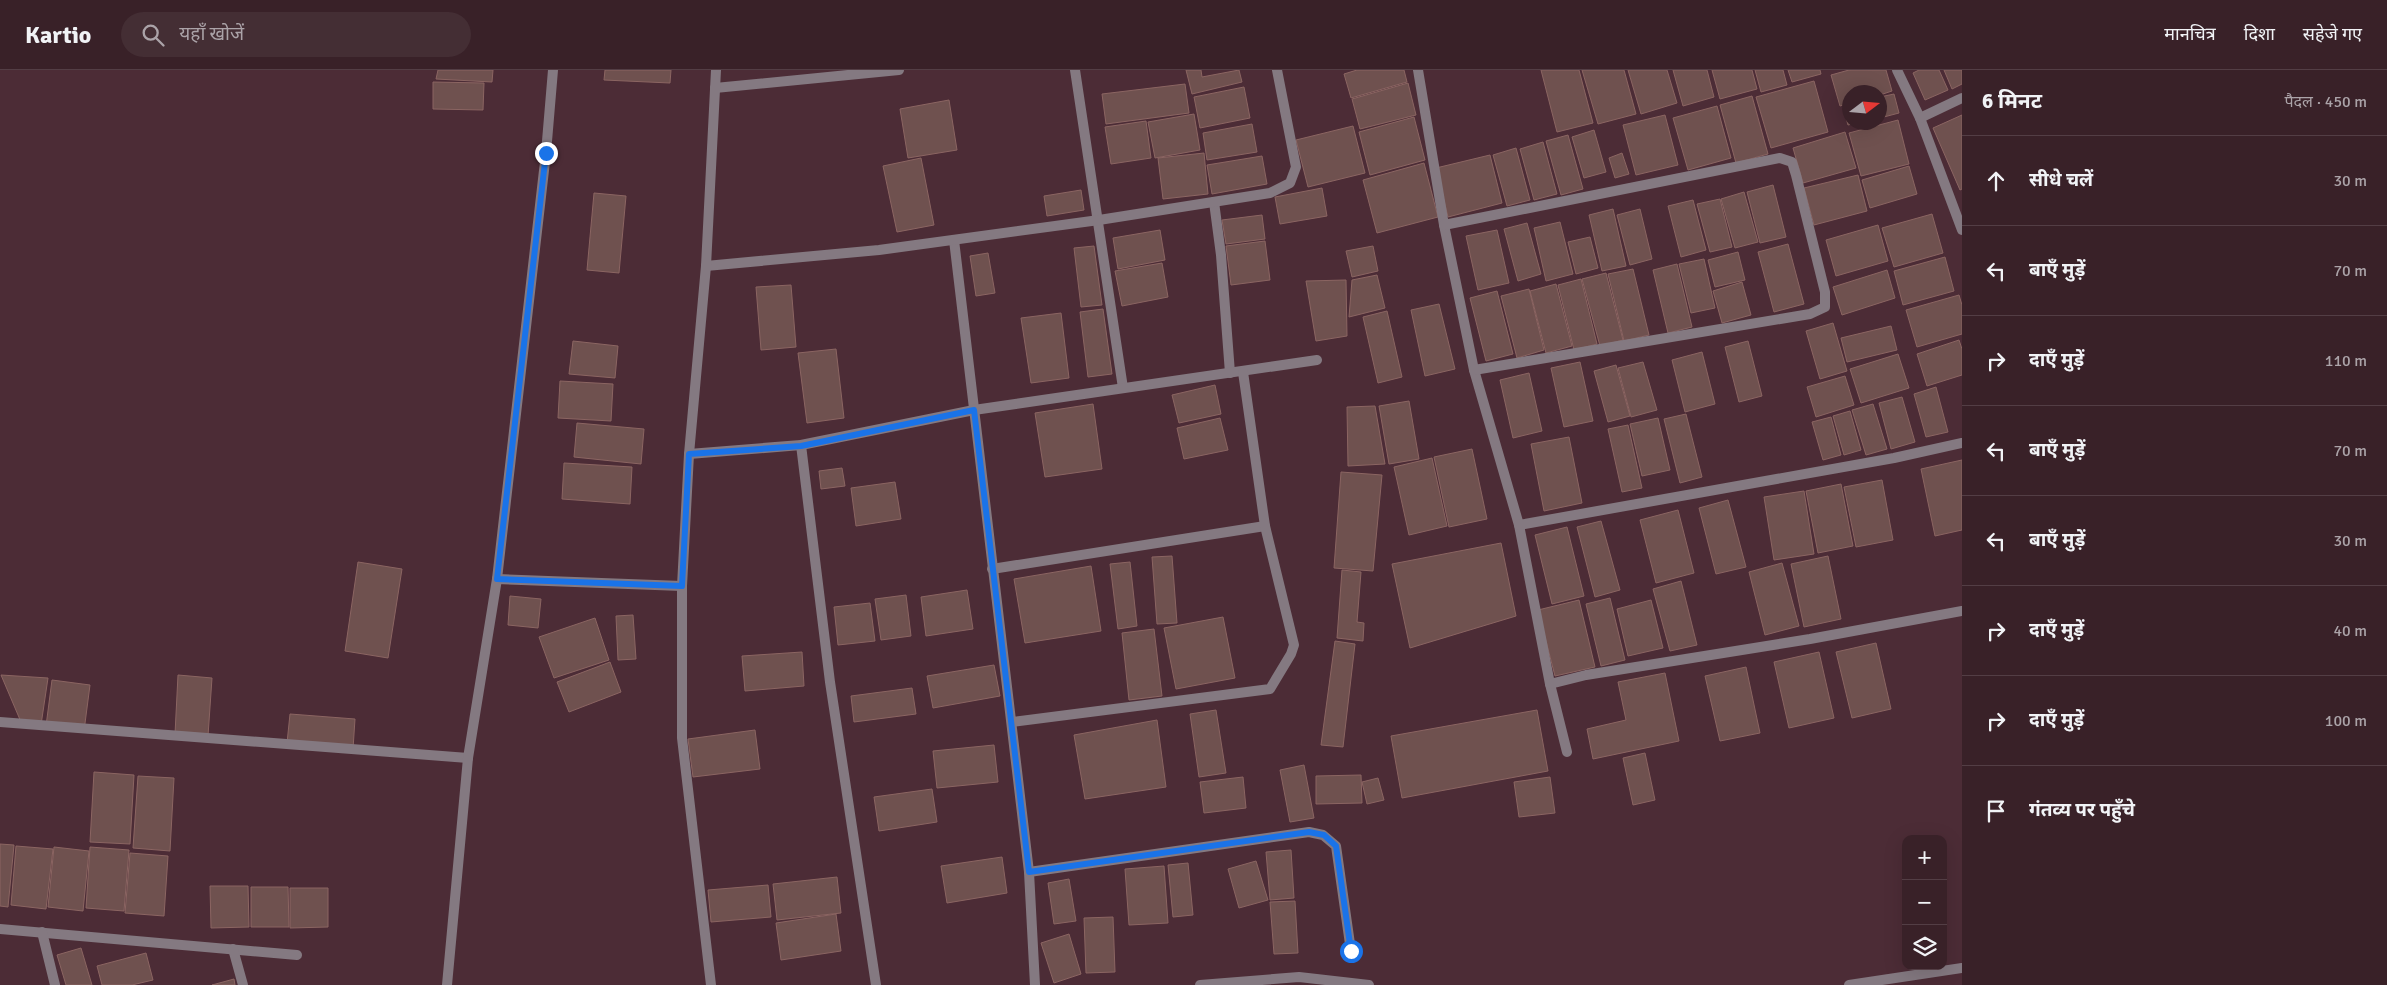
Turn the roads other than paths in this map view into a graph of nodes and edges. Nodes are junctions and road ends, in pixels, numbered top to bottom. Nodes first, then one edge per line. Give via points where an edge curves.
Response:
1 (553, 70) edge
2 (716, 70) edge
3 (899, 70) edge
4 (1075, 70) edge
5 (1277, 70) edge
6 (1418, 70) edge
7 (1897, 70) edge
8 (715, 88) junction
9 (1962, 98) edge
10 (1920, 118) junction
11 (1214, 202) junction
12 (1099, 220) junction
13 (1444, 225) junction
14 (1962, 230) edge
15 (954, 240) junction
16 (706, 266) junction
17 (1317, 360) dead end
18 (1474, 370) junction
19 (1243, 372) junction
20 (1230, 373) junction
21 (1124, 388) junction
22 (974, 410) junction
23 (1962, 443) edge
24 (801, 446) junction
25 (689, 454) junction
26 (1519, 525) junction
27 (1265, 526) junction
28 (992, 569) junction
29 (497, 579) junction
30 (682, 586) junction
31 (1962, 612) edge
32 (1550, 684) junction
33 (0, 722) edge
34 (1012, 722) junction
35 (1567, 752) dead end
36 (468, 758) junction
37 (1029, 872) junction
38 (0, 928) edge
39 (42, 932) junction
40 (233, 949) junction
41 (1351, 951) dead end
42 (297, 955) dead end
43 (1962, 968) edge
44 (1236, 984) edge
45 (55, 985) edge
46 (243, 985) edge
47 (447, 985) edge
48 (711, 985) edge
49 (876, 985) edge
50 (1035, 985) edge
51 (1200, 985) edge
52 (1369, 985) edge
53 (1849, 985) edge

1 - 29 street
2 - 8 street
3 - 8 street
4 - 12 street
5 - 11 street via 1296,167 1290,183 1270,194
6 - 13 street
7 - 10 street
8 - 16 street
9 - 10 street
10 - 14 street
11 - 12 street
11 - 20 street
12 - 15 street
12 - 21 street
13 - 18 street
13 - 18 street via 1780,158 1792,162 1825,292 1825,307 1810,314
15 - 16 street
15 - 22 street
16 - 25 street
17 - 19 street
18 - 26 street
19 - 20 street
19 - 27 street
20 - 21 street
21 - 22 street
22 - 24 street
22 - 28 street
23 - 26 street
24 - 25 street
24 - 49 street via 830,682
25 - 30 street
26 - 32 street
27 - 28 street
27 - 34 street via 1294,645 1270,689
28 - 34 street
29 - 30 street
29 - 36 street
30 - 48 street via 682,738
31 - 32 street via 1586,675
32 - 35 street
33 - 36 street
34 - 37 street
36 - 47 street
37 - 41 street via 1309,832 1324,835 1336,846
37 - 50 street
38 - 39 street
39 - 40 street
39 - 45 street
40 - 42 street
40 - 46 street
43 - 53 street
44 - 51 street
44 - 52 street via 1299,977

